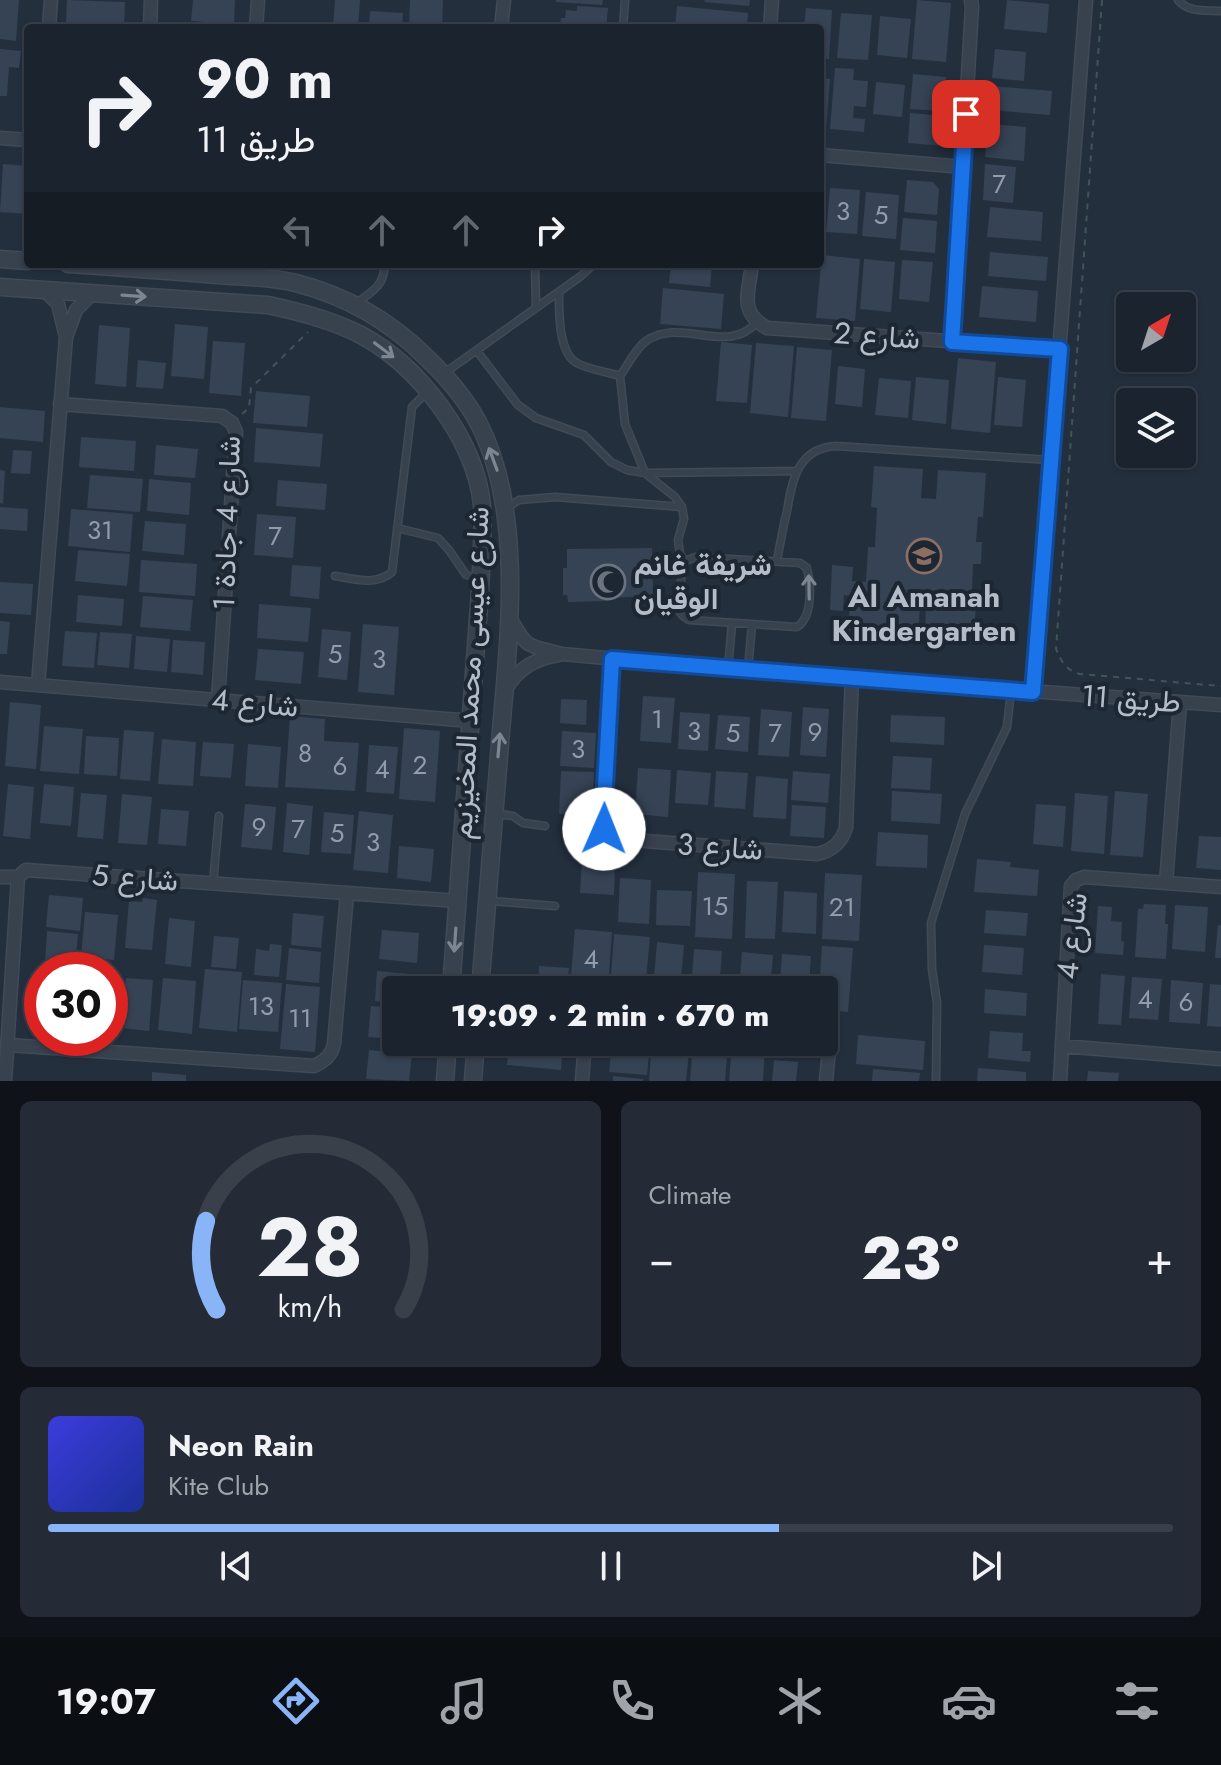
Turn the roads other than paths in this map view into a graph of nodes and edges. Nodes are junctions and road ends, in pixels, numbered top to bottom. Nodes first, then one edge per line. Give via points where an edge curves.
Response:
1 (51, 0) edge
2 (151, 0) edge
3 (258, 0) edge
4 (504, 0) edge
5 (625, 0) edge
6 (772, 0) edge
7 (971, 0) edge
8 (1086, 0) edge
9 (1178, 0) edge
10 (1221, 11) edge
11 (49, 24) edge
12 (150, 24) edge
13 (256, 24) edge
14 (501, 24) edge
15 (623, 24) edge
16 (770, 24) edge
17 (0, 138) edge
18 (24, 140) edge
19 (824, 155) edge
20 (963, 167) junction
21 (0, 259) edge
22 (24, 261) edge
23 (166, 268) edge
24 (385, 268) edge
25 (535, 268) edge
26 (589, 268) edge
27 (752, 268) edge
28 (249, 278) junction
29 (294, 282) junction
30 (0, 287) edge
31 (44, 290) junction
32 (559, 292) junction
33 (93, 293) junction
34 (251, 304) junction
35 (354, 304) junction
36 (536, 308) junction
37 (285, 309) junction
38 (757, 322) junction
39 (66, 337) junction
40 (952, 342) junction
41 (1060, 349) junction
42 (477, 351) junction
43 (443, 374) junction
44 (620, 376) junction
45 (427, 392) junction
46 (60, 404) junction
47 (1051, 461) junction
48 (796, 471) junction
49 (645, 473) junction
50 (682, 507) junction
51 (505, 509) junction
52 (397, 528) junction
53 (685, 561) junction
54 (777, 561) junction
55 (335, 576) dead end
56 (481, 579) junction
57 (508, 612) junction
58 (732, 623) junction
59 (752, 624) junction
60 (562, 654) junction
61 (612, 659) junction
62 (728, 669) junction
63 (748, 670) junction
64 (852, 677) junction
65 (0, 682) edge
66 (38, 685) junction
67 (1011, 690) junction
68 (1033, 692) junction
69 (504, 695) junction
70 (218, 700) junction
71 (1180, 703) junction
72 (1221, 705) edge
73 (471, 721) junction
74 (466, 784) junction
75 (496, 788) junction
76 (494, 814) junction
77 (219, 816) dead end
78 (545, 826) dead end
79 (463, 828) junction
80 (493, 831) junction
81 (0, 877) edge
82 (18, 877) junction
83 (1166, 883) junction
84 (213, 884) junction
85 (1221, 887) edge
86 (347, 894) junction
87 (458, 901) junction
88 (487, 901) junction
89 (555, 906) dead end
90 (452, 976) edge
91 (481, 976) edge
92 (8, 1045) junction
93 (1062, 1046) junction
94 (447, 1056) edge
95 (475, 1056) edge
96 (584, 1056) edge
97 (828, 1056) edge
98 (1221, 1059) edge
99 (5, 1081) edge
100 (445, 1081) edge
101 (473, 1081) edge
102 (582, 1081) edge
103 (826, 1081) edge
104 (936, 1081) edge
105 (1060, 1081) edge

1 - 11 street
2 - 12 street
3 - 13 street
4 - 14 street
5 - 15 lane
6 - 16 street
7 - 20 street
8 - 41 street
9 - 10 lane via 1192,10
17 - 18 street
19 - 20 street
20 - 40 street
21 - 22 street
23 - 28 street, شارع عيسى محمد المخيزيم
24 - 35 lane via 384,278
25 - 36 lane
26 - 32 lane
27 - 38 street via 747,307
28 - 29 street, شارع عيسى محمد المخيزيم
28 - 34 street via 259,290
29 - 35 street, شارع عيسى محمد المخيزيم
29 - 37 street via 282,293
30 - 31 street, شارع عيسى محمد المخيزيم
31 - 33 street, شارع عيسى محمد المخيزيم
31 - 39 street via 58,304
32 - 36 lane
32 - 44 lane via 567,354 576,363
33 -> 34 street, شارع عيسى محمد المخيزيم
33 - 39 street via 76,310
34 - 37 street, شارع عيسى محمد المخيزيم
35 - 43 street, شارع عيسى محمد المخيزيم via 396,329
36 - 42 lane
37 -> 45 street, شارع عيسى محمد المخيزيم via 360,335 401,364
38 - 40 street, شارع 2 via 767,328
38 - 44 lane via 741,336 656,335 642,344
39 - 46 street
40 - 41 street, شارع 2
41 - 47 street
42 - 43 lane
42 - 49 lane via 518,405 536,418 584,435 611,462
51 -> 43 street, شارع عيسى محمد المخيزيم via 501,481 480,426
44 - 49 lane via 625,424
45 - 52 lane via 412,407
45 - 56 street, شارع عيسى محمد المخيزيم via 470,456 482,504
46 - 66 street
46 - 70 street, شارع 4 جادة 1 via 222,416 232,423 236,432
47 - 48 lane via 836,446 812,453
47 - 68 street
48 - 49 lane
48 - 54 lane
49 - 50 lane
50 - 51 lane via 555,497 519,500
50 - 53 lane via 678,540
51 - 57 street, شارع عيسى محمد المخيزيم
52 - 55 lane via 392,572 385,579
52 - 56 lane via 438,538 466,575
53 - 54 lane
53 - 58 lane via 679,611 689,620
59 -> 54 lane via 797,627 806,618 807,568
56 - 73 street, شارع عيسى محمد المخيزيم
57 - 60 street, طريق 11 via 527,643
57 - 69 street, شارع عيسى محمد المخيزيم
58 - 59 lane
58 - 62 lane
59 - 63 lane
60 - 61 street, طريق 11
60 - 69 street, طريق 11 via 526,665
61 - 62 street, طريق 11
61 - 64 street, شارع 3 via 603,824 607,833 618,839 817,854 836,846 846,828
62 - 63 street, طريق 11
63 - 64 street, طريق 11
64 - 67 street, طريق 11
65 - 66 street, شارع 4
66 - 70 street, شارع 4
67 - 68 street, طريق 11
67 - 104 lane via 1007,727 965,814 931,923
68 - 71 street, طريق 11
75 -> 69 street, شارع عيسى محمد المخيزيم
70 - 73 street, شارع 4
71 - 72 street, طريق 11
71 - 83 street
73 - 74 street, شارع عيسى محمد المخيزيم
74 - 75 street via 480,796
74 - 79 street, شارع عيسى محمد المخيزيم
75 - 76 street, شارع عيسى محمد المخيزيم
76 - 78 lane
76 - 80 street, شارع عيسى محمد المخيزيم
77 - 84 lane
79 - 80 street via 479,821
79 - 87 street, شارع عيسى محمد المخيزيم
80 - 88 street, شارع عيسى محمد المخيزيم
81 - 82 street, شارع 5
82 - 84 street, شارع 5 via 26,870
82 - 92 street
83 - 85 street, شارع 4
83 - 93 street, شارع 4 via 1084,877 1071,886
84 - 86 street, شارع 5
86 - 87 street, شارع 5
86 - 92 street via 334,1044 324,1062 314,1066
87 -> 90 street, شارع عيسى محمد المخيزيم
88 - 89 lane
88 - 91 street, شارع عيسى محمد المخيزيم
92 - 99 street
93 - 98 street
93 - 105 street, شارع 4
94 - 100 street
95 - 101 street
96 - 102 street
97 - 103 street

